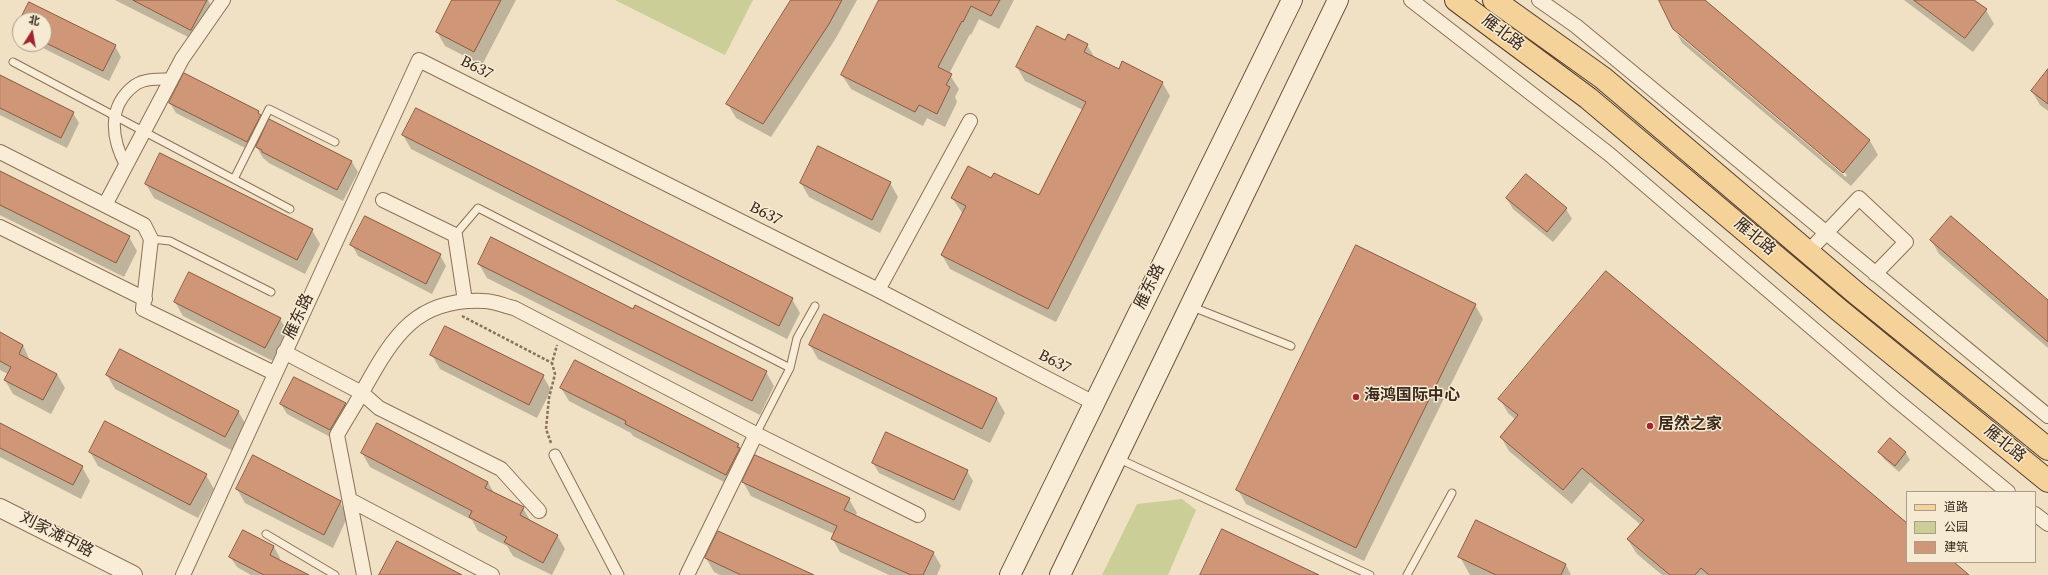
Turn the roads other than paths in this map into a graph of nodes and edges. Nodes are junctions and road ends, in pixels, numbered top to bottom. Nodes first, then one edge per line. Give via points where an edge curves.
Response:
1 (223, 0) edge
2 (1292, 0) edge
3 (1338, 0) edge
4 (1411, 0) edge
5 (1456, 0) edge
6 (1494, 0) edge
7 (1539, 0) edge
8 (419, 60) joint
9 (13, 62) dead end
10 (172, 79) junction
11 (115, 116) junction
12 (970, 121) dead end
13 (144, 131) junction
14 (335, 142) dead end
15 (0, 152) edge
16 (126, 166) junction
17 (234, 179) junction
18 (383, 200) dead end
19 (105, 205) junction
20 (290, 209) dead end
21 (0, 227) edge
22 (1825, 233) junction
23 (456, 235) junction
24 (151, 239) junction
25 (1808, 252) junction
26 (1875, 274) junction
27 (878, 290) junction
28 (271, 292) dead end
29 (144, 299) junction
30 (465, 302) junction
31 (815, 306) dead end
32 (1190, 306) junction
33 (1291, 346) dead end
34 (284, 352) junction
35 (790, 368) junction
36 (274, 373) junction
37 (362, 392) junction
38 (1094, 403) junction
39 (2048, 416) edge
40 (756, 434) junction
41 (2048, 449) edge
42 (555, 455) road end
43 (1117, 458) junction
44 (2048, 481) edge
45 (2007, 491) edge
46 (1452, 493) dead end
47 (350, 500) junction
48 (0, 508) edge
49 (539, 511) dead end
50 (918, 515) dead end
51 (2036, 515) edge
52 (2048, 524) edge
53 (266, 534) dead end
54 (133, 575) edge
55 (183, 575) edge
56 (335, 575) edge
57 (364, 575) edge
58 (492, 575) edge
59 (618, 575) edge
60 (687, 575) edge
61 (1010, 575) edge
62 (1060, 575) edge
63 (1370, 575) edge
64 (1407, 575) edge

1 - 10 street via 182,59
2 - 38 main road, 雁东路
3 - 32 main road
4 - 45 street via 1608,154 1894,399
5 - 44 main road, 雁北路 via 1588,98 1839,310
6 - 25 main road, 雁北路 via 1603,78
7 - 22 street via 1576,26
8 - 27 street, B637
8 - 34 street, 雁东路
9 - 11 lane
10 - 11 street via 153,79 136,84 124,98
10 - 13 street
11 - 13 lane
11 - 16 street via 117,150
12 - 27 street
13 - 16 street
13 - 17 lane
14 - 17 lane via 269,109
15 - 19 street
16 - 19 street
17 - 20 lane
18 - 23 street
19 - 24 street via 144,225
21 - 29 street
22 - 25 street
22 - 26 street
22 - 26 street via 1859,198 1906,242
23 - 30 street
23 - 35 lane via 478,208
24 - 28 lane via 170,241
24 - 29 street
25 - 41 main road, 雁北路
26 - 39 street
27 - 38 street, B637
29 - 36 street via 143,309
30 - 37 street via 429,311 405,327 386,349
30 - 40 street via 486,301 514,308
31 - 35 lane via 797,338
32 - 33 lane
32 - 43 main road
34 - 36 street, 雁东路
34 - 37 street
35 - 40 lane
36 - 55 street, 雁东路
37 - 47 street via 337,435
37 - 49 street via 379,408 501,469
38 - 61 main road, 雁东路
40 - 50 street
40 - 60 street
42 - 59 street
43 - 62 main road
43 - 63 lane
46 - 64 lane
47 - 57 street
47 - 58 street
48 - 54 street, 刘家滩中路
51 - 52 street
53 - 56 lane

